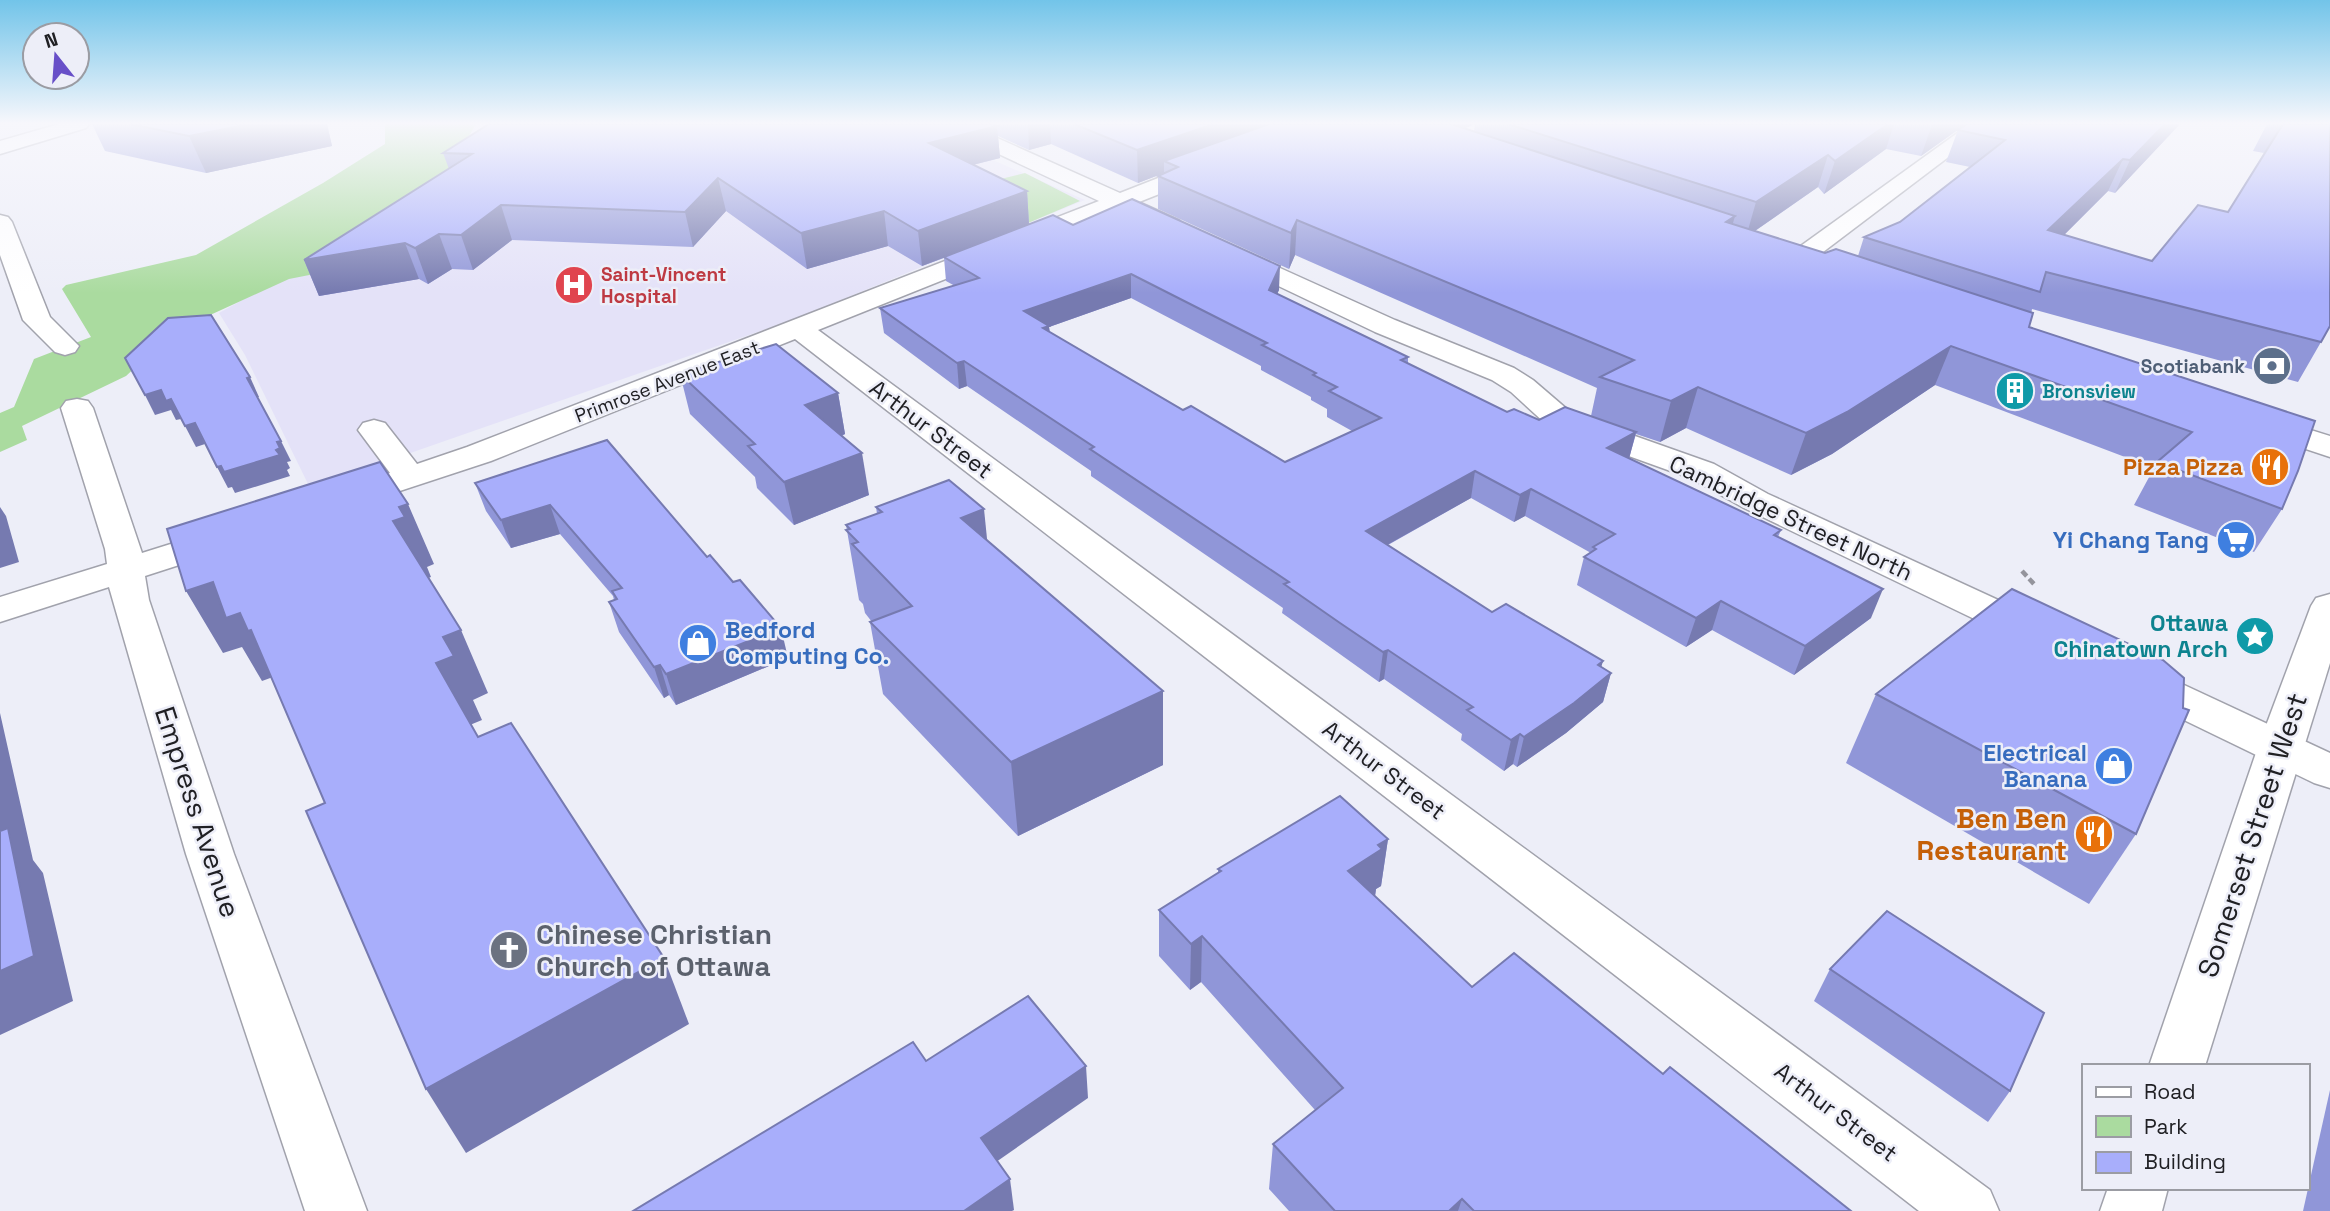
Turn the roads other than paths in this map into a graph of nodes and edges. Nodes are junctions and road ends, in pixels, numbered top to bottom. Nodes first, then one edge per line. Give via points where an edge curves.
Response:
1 (1073, 181) edge
2 (1171, 181) edge
3 (1905, 181) edge
4 (1117, 201) junction
5 (0, 222) edge
6 (1188, 233) edge
7 (1212, 245) edge
8 (1767, 254) edge
9 (1793, 263) junction
10 (1819, 272) edge
11 (799, 329) junction
12 (65, 346) dead end
13 (77, 408) dead end
14 (2230, 412) edge
15 (374, 430) dead end
16 (2330, 447) edge
17 (410, 477) junction
18 (320, 507) edge
19 (255, 528) edge
20 (125, 570) junction
21 (2330, 606) edge
22 (0, 610) edge
23 (2068, 648) edge
24 (2105, 665) edge
25 (2280, 747) junction
26 (2330, 772) edge
27 (2178, 1064) edge
28 (2137, 1190) edge
29 (336, 1211) edge
30 (1968, 1211) edge
31 (2131, 1211) edge

1 - 4 street
2 - 4 street, Primrose Avenue East
3 - 9 street
4 - 6 street
4 - 11 street, Primrose Avenue East
5 - 12 street via 37,320
7 - 23 street, Cambridge Street North via 1385,326 1503,374 1573,425 1702,471
8 - 9 street
9 - 10 street
11 - 17 street, Primrose Avenue East
11 - 30 street, Arthur Street
13 - 20 street, Empress Avenue via 123,549
14 - 16 street
15 - 17 street
17 - 18 street, Primrose Avenue East
19 - 20 street
20 - 22 street
20 - 29 street, Empress Avenue via 132,608 210,854
21 - 25 street, Somerset Street West
24 - 25 street
25 - 26 street
25 - 27 street, Somerset Street West
28 - 31 street

